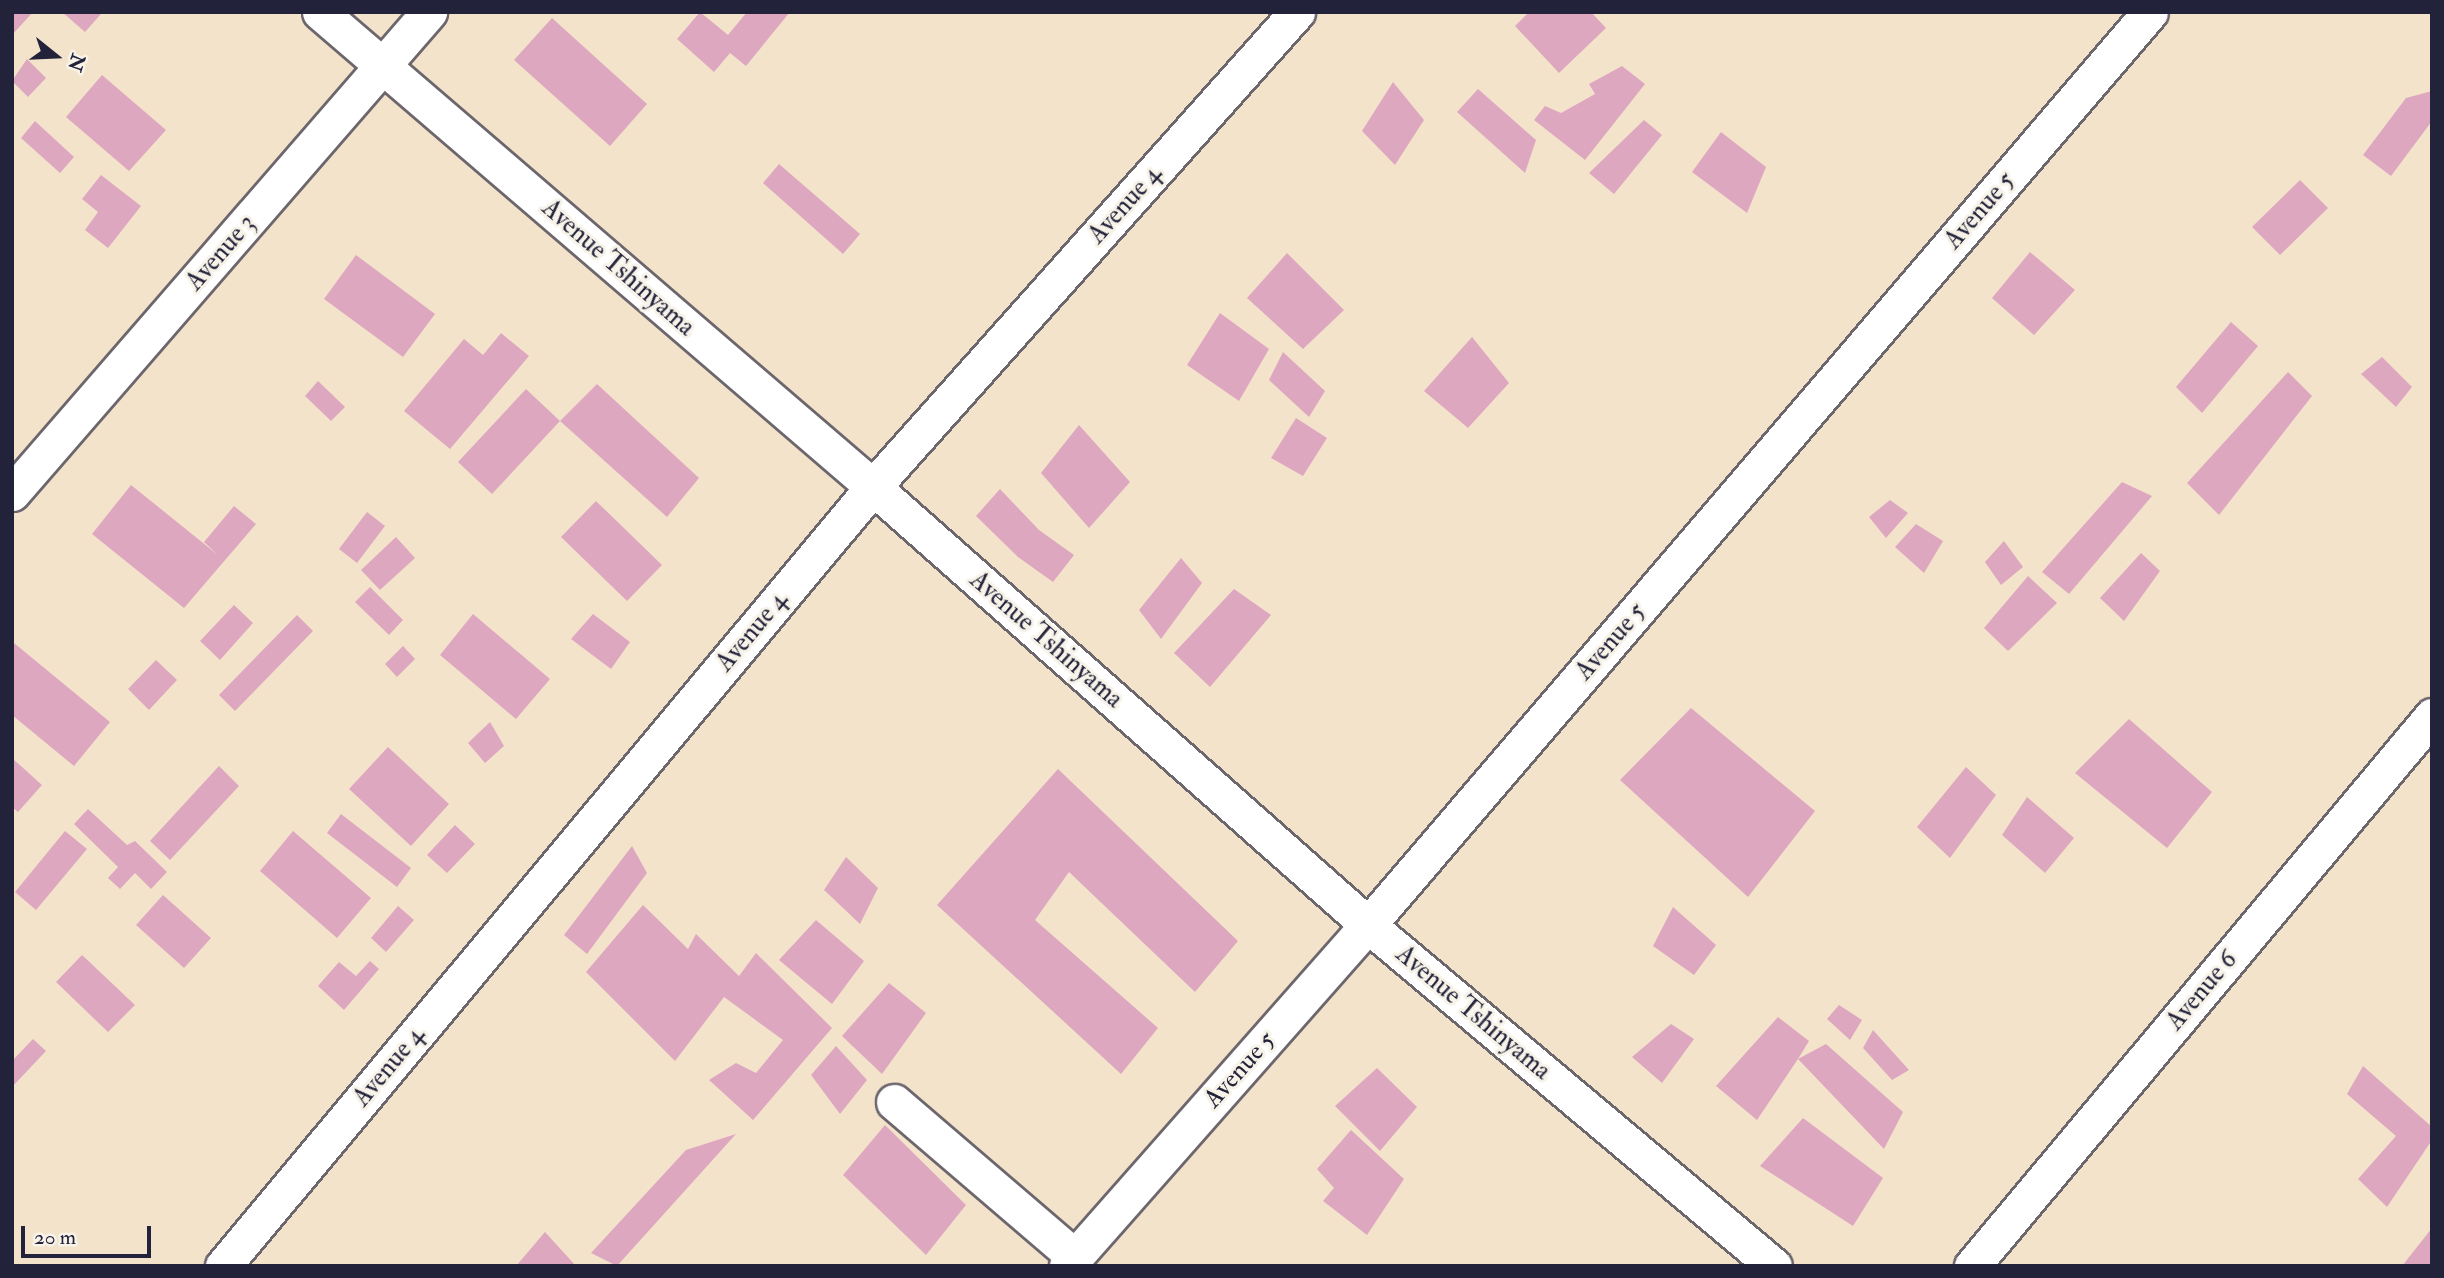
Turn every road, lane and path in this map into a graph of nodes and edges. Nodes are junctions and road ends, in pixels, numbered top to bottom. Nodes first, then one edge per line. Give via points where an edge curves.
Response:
1 (320, 12) edge
2 (429, 12) edge
3 (1297, 12) edge
4 (2150, 12) edge
5 (383, 66) junction
6 (873, 487) junction
7 (12, 494) edge
8 (2432, 716) edge
9 (1368, 925) junction
10 (894, 1102) dead end
11 (1071, 1261) edge
12 (223, 1266) edge
13 (1774, 1266) edge
14 (1972, 1266) edge

1 - 5 street, Avenue Tshinyama
2 - 5 street, Avenue 3
3 - 6 street, Avenue 4
4 - 9 street, Avenue 5
5 - 6 street, Avenue Tshinyama
5 - 7 street, Avenue 3
6 - 9 street, Avenue Tshinyama
6 - 12 street, Avenue 4
8 - 14 street, Avenue 6
9 - 11 street, Avenue 5
9 - 13 street, Avenue Tshinyama
10 - 11 street

